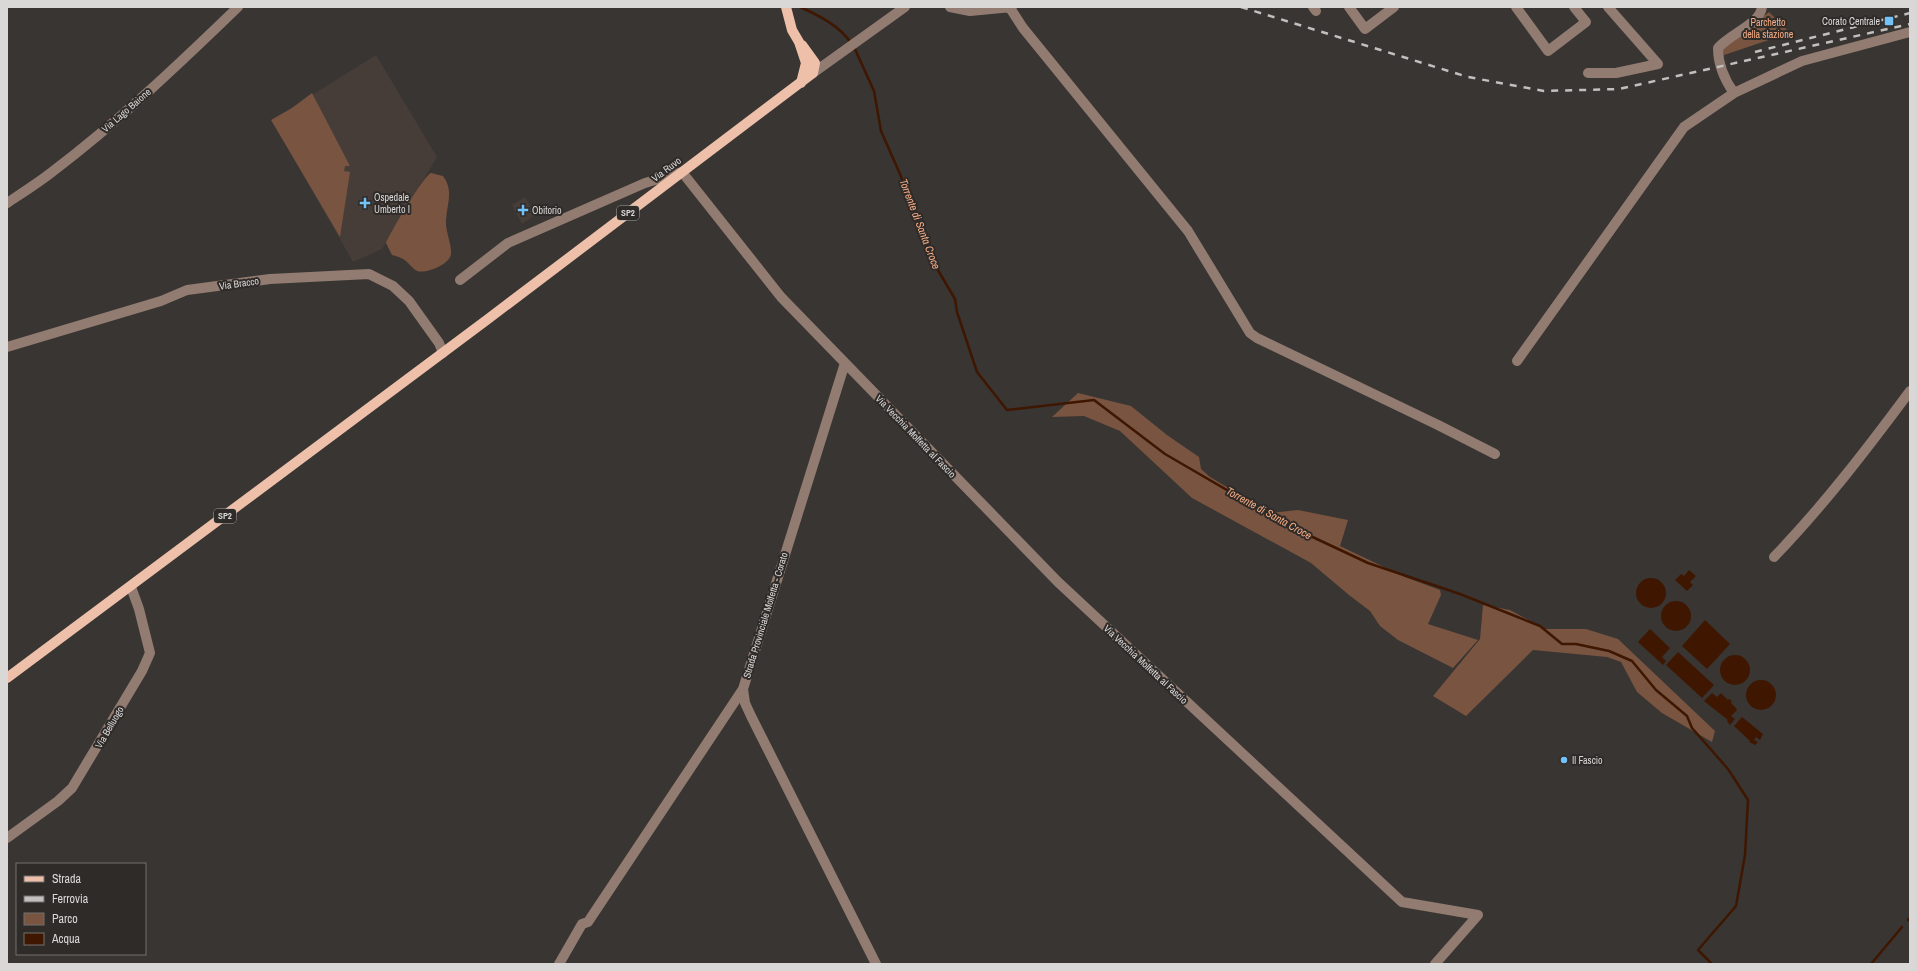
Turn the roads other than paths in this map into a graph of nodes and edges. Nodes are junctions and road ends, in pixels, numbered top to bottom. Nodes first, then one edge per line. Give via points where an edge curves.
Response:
1 (238, 7) edge
2 (786, 7) edge
3 (905, 7) edge
4 (950, 7) edge
5 (1011, 7) edge
6 (1349, 7) edge
7 (1517, 7) edge
8 (1574, 7) edge
9 (1608, 7) edge
10 (1762, 7) edge
11 (1389, 8) edge
12 (1910, 32) edge
13 (836, 58) junction
14 (809, 60) junction
15 (813, 73) junction
16 (1588, 73) dead end
17 (801, 83) junction
18 (1734, 93) junction
19 (682, 172) junction
20 (7, 203) edge
21 (460, 280) dead end
22 (7, 347) edge
23 (443, 353) junction
24 (1516, 360) dead end
25 (845, 363) junction
26 (1910, 391) edge
27 (1495, 454) dead end
28 (1774, 557) dead end
29 (131, 587) junction
30 (7, 678) edge
31 (743, 689) junction
32 (7, 838) edge
33 (559, 964) edge
34 (876, 964) edge
35 (1435, 964) edge

1 - 20 street, Via Lago Baione via 112,123 52,173
2 - 14 main road via 792,30
3 - 13 street, Via Ruvo
4 - 5 street via 970,12
5 - 27 street via 1028,33 1188,231 1250,334
6 - 11 street via 1365,29
7 - 8 street via 1548,51 1586,22
9 - 16 street via 1658,64 1616,73
10 - 18 street via 1760,15 1718,48 1721,67
12 - 18 street via 1802,61
13 - 14 street via 826,62
13 - 15 street, Via Ruvo
14 - 15 main road
14 - 17 main road
15 - 17 main road, Via Ruvo / SP2
17 - 19 main road, Via Ruvo / SP2
18 - 24 street via 1684,127
19 - 21 street via 645,183 508,243
19 - 23 main road, Via Ruvo / SP2
19 - 25 street, Via Vecchia Molfetta al Fascio via 777,291
22 - 23 street, Via Bracco via 161,301 187,290 270,279 369,274 393,286 409,301 439,343
23 - 29 main road, SP2
25 - 31 street, Strada Provinciale Molfetta - Corato
25 - 35 street, Via Vecchia Molfetta al Fascio via 1058,582 1402,902 1478,915
26 - 28 street via 1811,518
29 - 30 main road, SP2
29 - 32 street, Via Belluogo via 150,653 142,671 72,788
31 - 33 street via 588,922 582,924
31 - 34 street, Strada Provinciale Molfetta - Corato via 745,703 751,716

